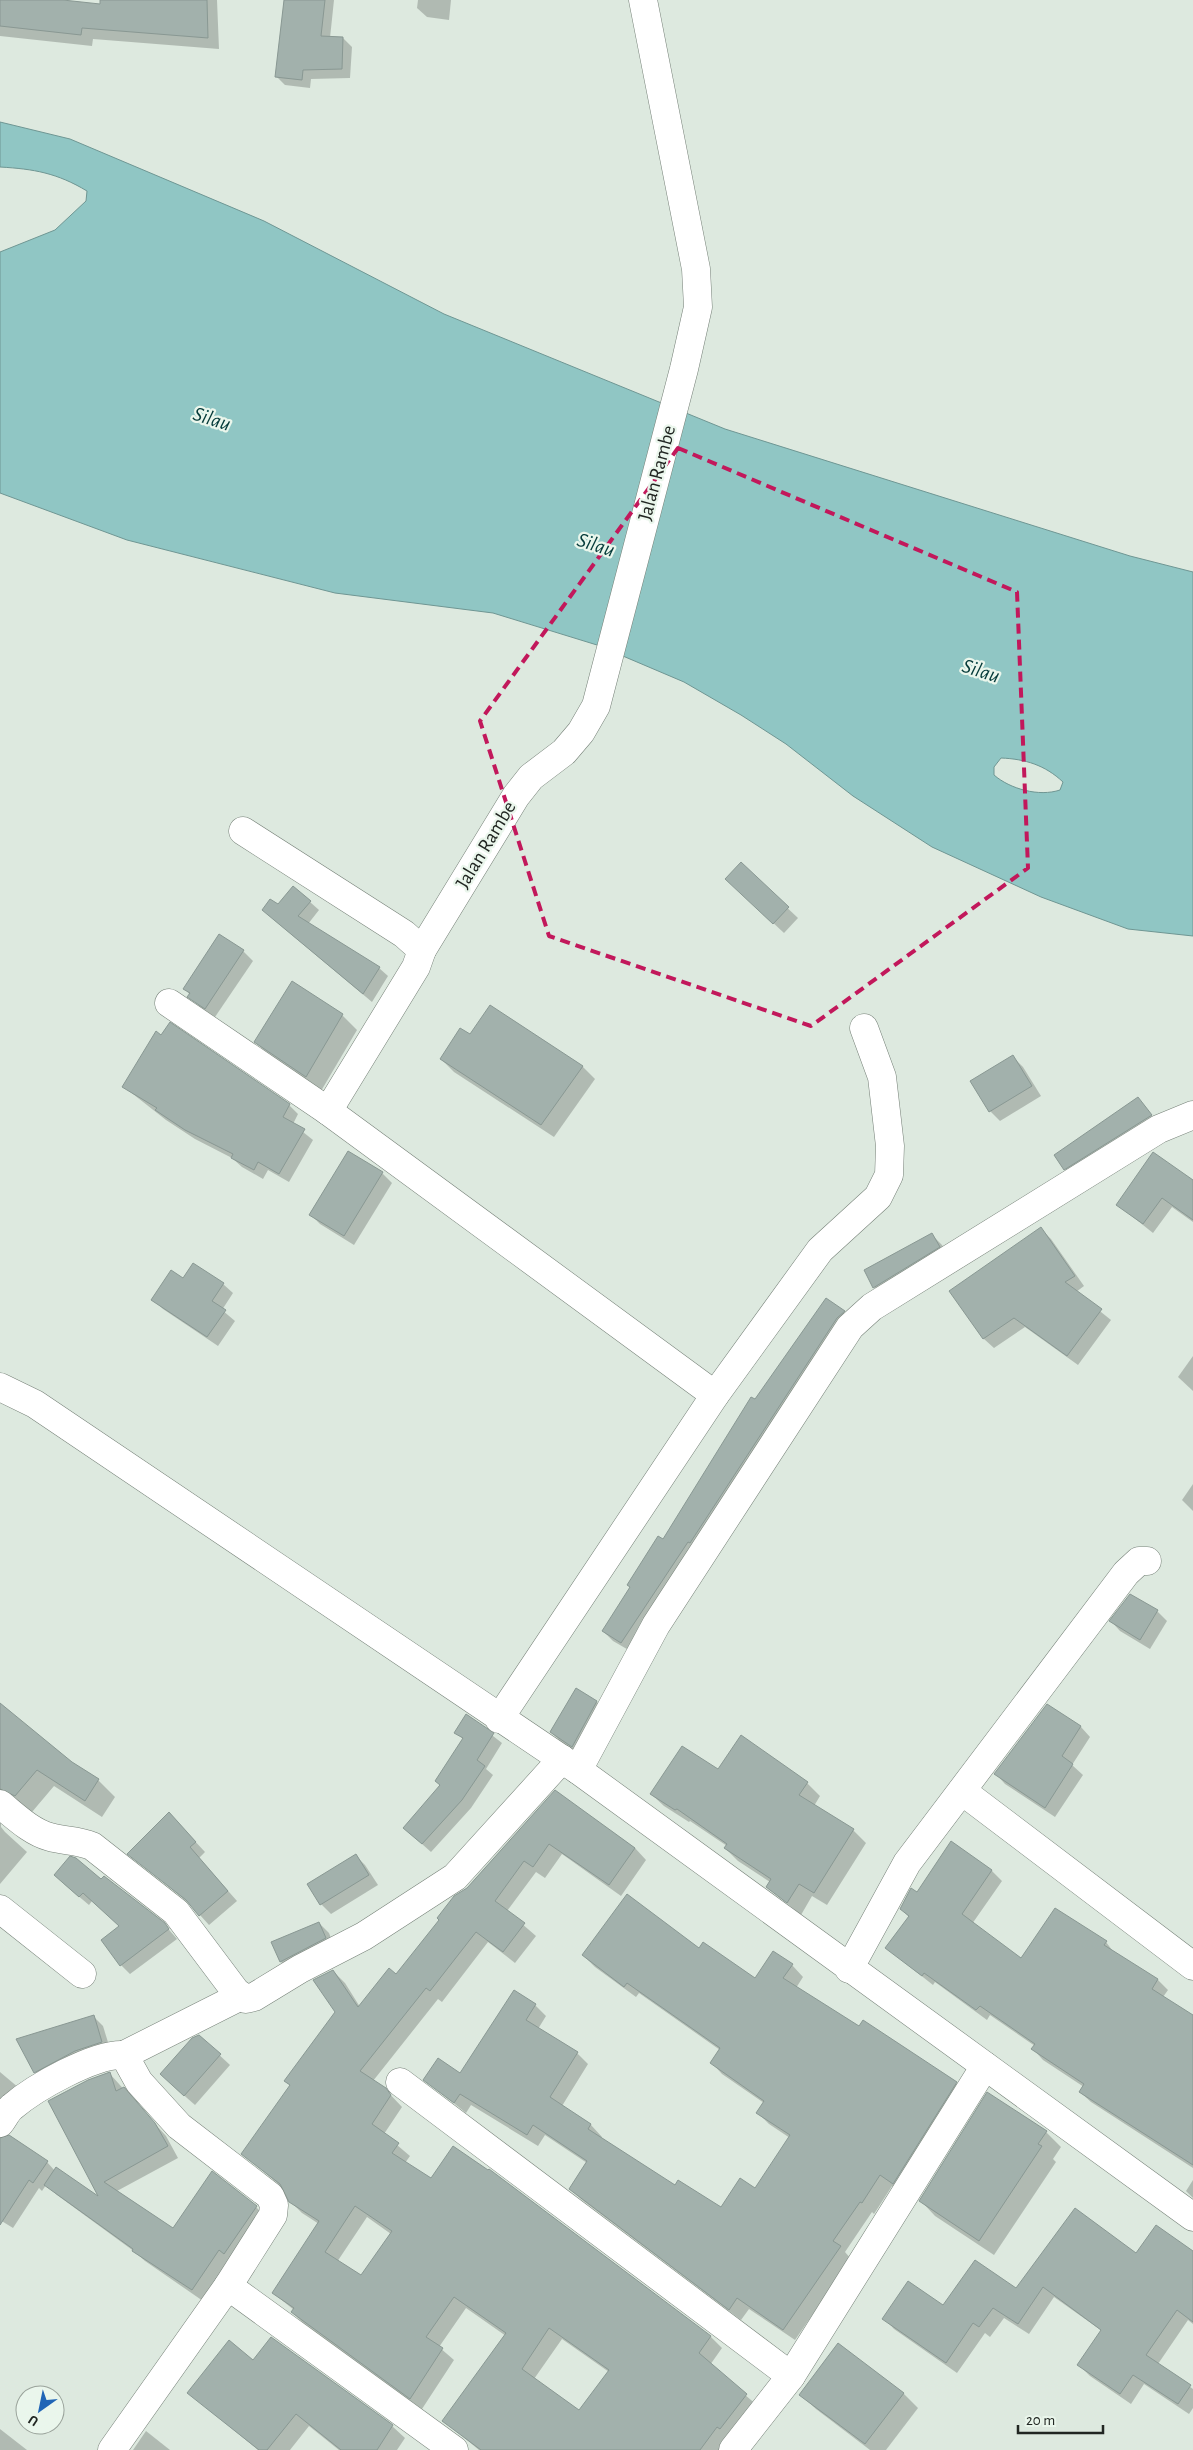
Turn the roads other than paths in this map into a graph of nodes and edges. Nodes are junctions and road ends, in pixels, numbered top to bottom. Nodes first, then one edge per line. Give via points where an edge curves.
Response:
1 (643, 0) edge
2 (243, 831) dead end
3 (422, 950) junction
4 (169, 1003) dead end
5 (864, 1028) dead end
6 (328, 1112) junction
7 (1193, 1115) edge
8 (0, 1387) edge
9 (715, 1396) junction
10 (1147, 1561) dead end
11 (499, 1719) junction
12 (570, 1765) junction
13 (962, 1791) junction
14 (0, 1804) edge
15 (0, 1909) edge
16 (1193, 1966) edge
17 (849, 1968) junction
18 (82, 1974) dead end
19 (240, 1996) junction
20 (124, 2055) junction
21 (985, 2066) junction
22 (400, 2082) dead end
23 (0, 2123) edge
24 (1193, 2217) edge
25 (228, 2286) junction
26 (791, 2376) junction
27 (112, 2450) edge
28 (454, 2450) edge
29 (733, 2450) edge

1 - 3 street, Jalan Rambe via 696,269 698,307 684,369 596,706 581,732 564,752 531,777 516,796
2 - 3 street via 404,934
3 - 6 street, Jalan Rambe via 416,967
4 - 6 street
5 - 9 street via 882,1076 890,1146 889,1175 878,1197 820,1250
6 - 9 street
7 - 12 street via 1159,1128 872,1307 850,1328 656,1625
8 - 11 street via 35,1404
9 - 11 street
10 - 13 street via 1139,1561 1126,1573
11 - 12 street
12 - 17 street
12 - 19 street via 455,1877 364,1936 254,1997
13 - 16 street
13 - 17 street via 907,1863
14 - 19 street via 38,1833 51,1838 79,1840 92,1846 176,1912
15 - 18 street
17 - 21 street
19 - 20 street
20 - 23 street via 112,2054 70,2070 11,2108
20 - 25 street via 139,2082 179,2126 270,2196 274,2204 273,2215
21 - 24 street
21 - 26 street
22 - 26 street
25 - 27 street
25 - 28 street
26 - 29 street

